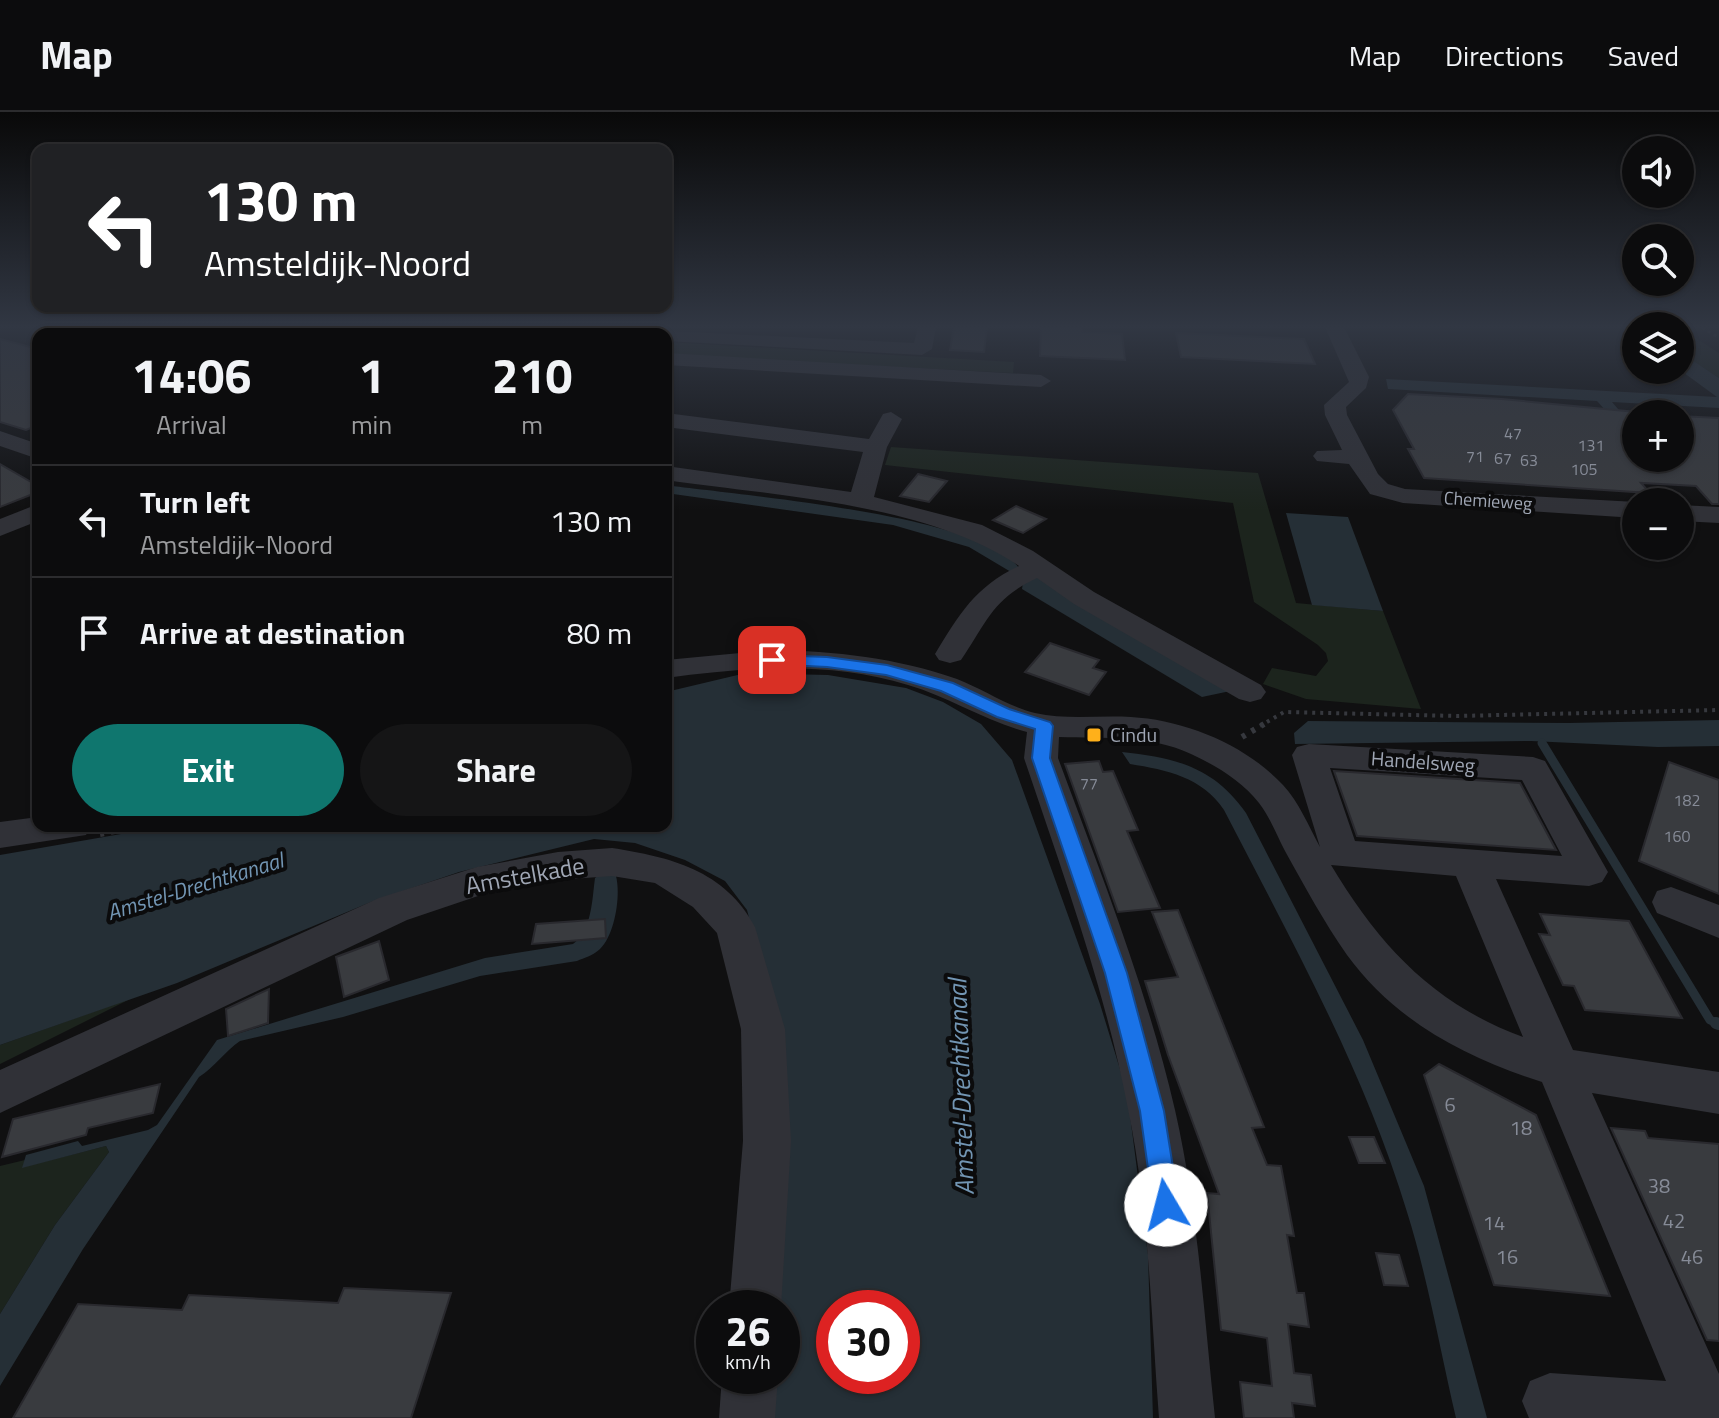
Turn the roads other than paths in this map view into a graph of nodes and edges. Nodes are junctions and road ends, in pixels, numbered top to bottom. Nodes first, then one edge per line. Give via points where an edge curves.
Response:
1 (1354, 388) edge
2 (891, 419) dead end
3 (672, 421) edge
4 (0, 438) edge
5 (876, 447) junction
6 (32, 450) edge
7 (1325, 456) dead end
8 (1358, 457) junction
9 (672, 474) edge
10 (861, 501) junction
11 (1622, 509) edge
12 (1694, 514) edge
13 (32, 515) edge
14 (1719, 515) edge
15 (0, 528) edge
16 (1038, 567) junction
17 (950, 654) dead end
18 (672, 668) edge
19 (1250, 692) dead end
20 (1044, 726) junction
21 (32, 831) edge
22 (0, 835) edge
23 (1470, 864) junction
24 (1671, 902) dead end
25 (1719, 922) edge
26 (1557, 1066) junction
27 (0, 1092) edge
28 (1719, 1093) edge
29 (756, 1290) edge
30 (749, 1394) edge
31 (1550, 1401) dead end
32 (1713, 1412) edge
33 (747, 1418) edge
34 (1187, 1418) edge

1 - 8 street, Chemieweg via 1335,405
2 - 5 street
3 - 5 street
4 - 6 street
5 - 10 street
7 - 8 street
8 - 11 street, Chemieweg via 1379,489 1403,496
9 - 10 street
10 - 16 street via 973,530
12 - 14 street
13 - 15 street
16 - 17 street via 1002,584 972,616
16 - 19 street
18 - 20 street via 772,660 887,670 947,687
20 - 26 street via 1149,729 1217,752 1258,779 1364,948 1413,997 1461,1030 1513,1054
20 - 34 street via 1041,758 1116,973 1152,1111
21 - 22 street
23 - 23 street, Handelsweg via 1341,854 1309,755 1533,769 1589,872
23 - 26 street
24 - 25 street
26 - 28 street
26 - 32 street
27 - 29 street, Amstelkade via 393,909 477,882 558,866 612,862 664,870 707,896 735,927 763,1029 767,1141
30 - 33 street
31 - 32 street

